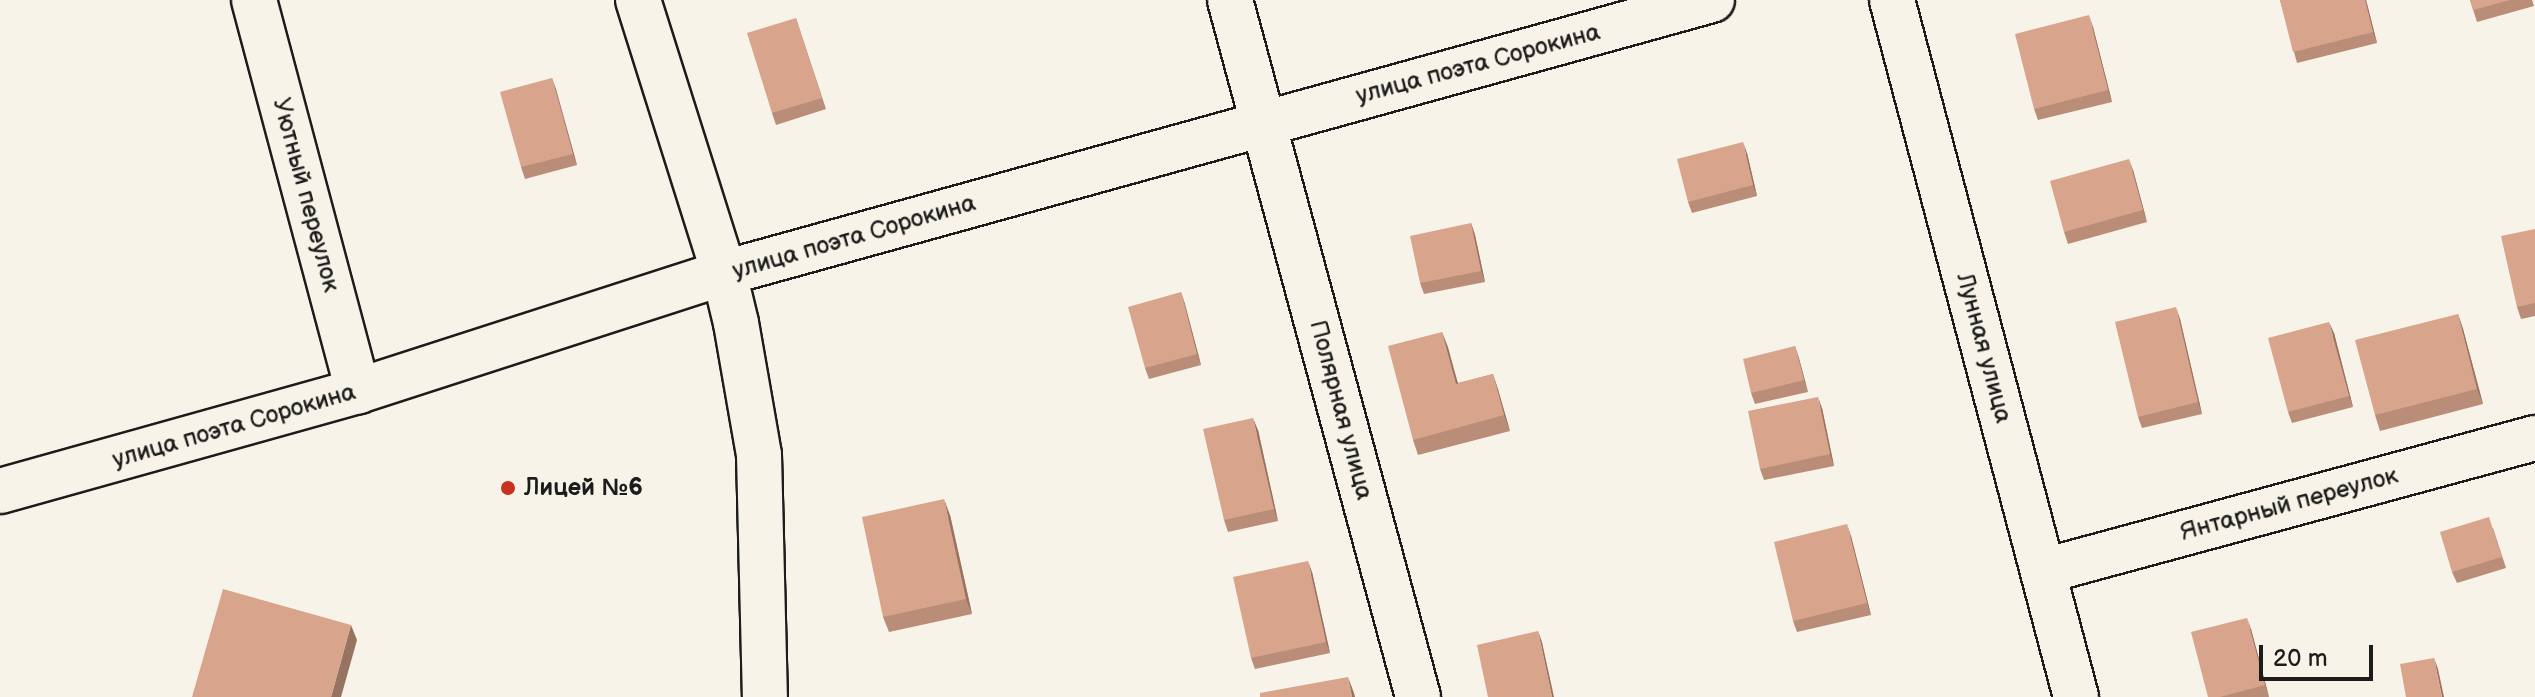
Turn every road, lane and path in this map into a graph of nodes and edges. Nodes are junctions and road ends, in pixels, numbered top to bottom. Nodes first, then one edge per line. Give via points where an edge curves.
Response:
1 (254, 0) edge
2 (638, 0) edge
3 (1230, 0) edge
4 (1712, 0) edge
5 (1892, 0) edge
6 (1262, 123) junction
7 (724, 273) junction
8 (358, 391) junction
9 (2535, 438) edge
10 (0, 491) edge
11 (2044, 571) junction
12 (765, 697) edge
13 (1418, 697) edge
14 (2076, 697) edge

1 - 8 street, Уютный переулок
2 - 7 street
3 - 6 street, Полярная улица
4 - 6 street, улица поэта Сорокина
5 - 11 street, Лунная улица
6 - 7 street, улица поэта Сорокина
6 - 13 street, Полярная улица
7 - 8 street, улица поэта Сорокина
7 - 12 street via 759,455
8 - 10 street, улица поэта Сорокина
9 - 11 street, Янтарный переулок
11 - 14 street, Лунная улица

